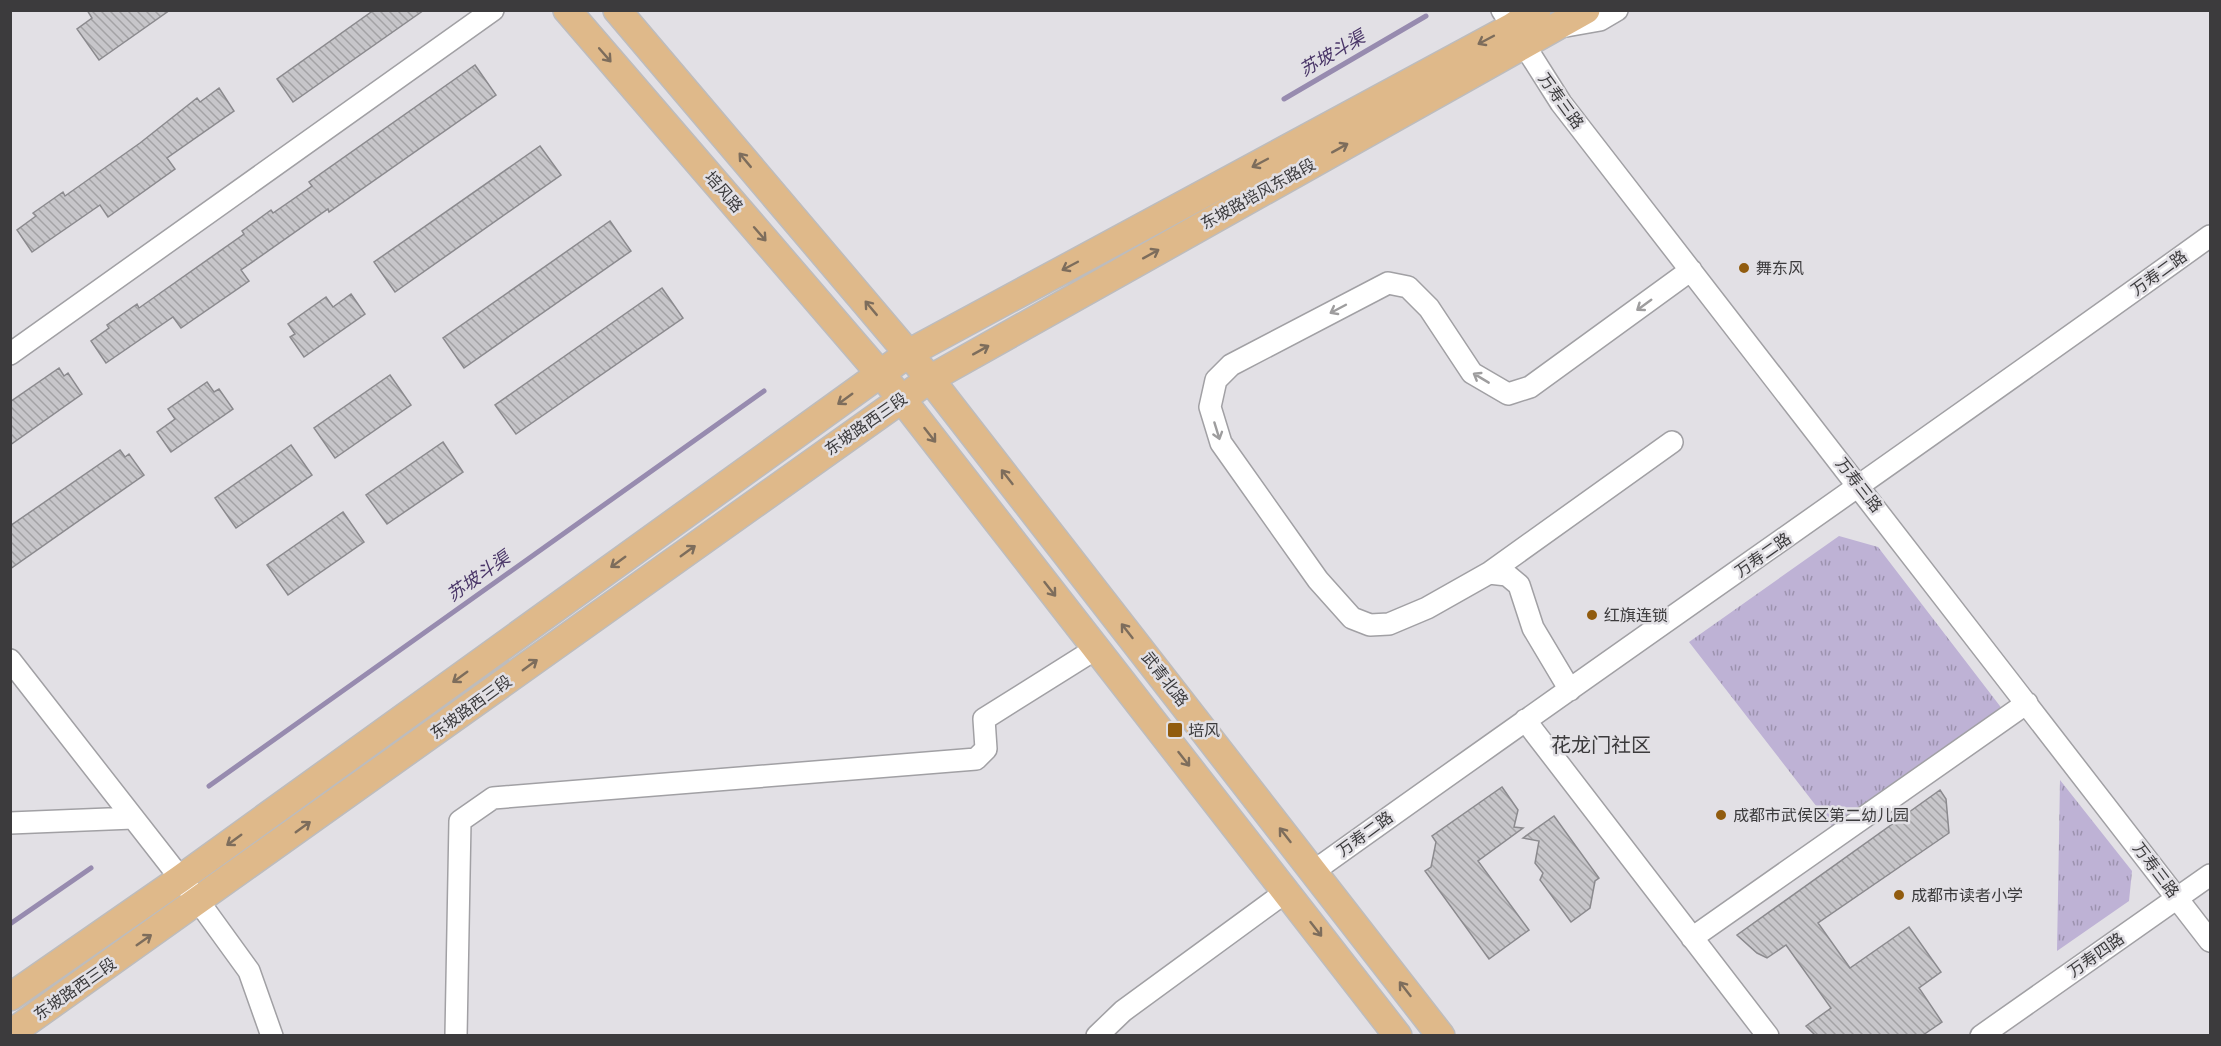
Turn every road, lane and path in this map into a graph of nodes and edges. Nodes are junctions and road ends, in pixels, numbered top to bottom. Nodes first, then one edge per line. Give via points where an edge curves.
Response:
1 (494, 10) edge
2 (567, 10) edge
3 (617, 10) edge
4 (1586, 10) edge
5 (1617, 10) edge
6 (1545, 19) edge
7 (1512, 28) edge
8 (2211, 236) edge
9 (1691, 270) junction
10 (909, 353) junction
11 (10, 354) edge
12 (881, 373) junction
13 (930, 379) junction
14 (901, 398) junction
15 (1672, 442) dead end
16 (1861, 487) junction
17 (1489, 573) junction
18 (1097, 648) junction
19 (10, 660) edge
20 (1570, 690) junction
21 (2027, 703) junction
22 (1525, 720) junction
23 (134, 818) junction
24 (10, 823) edge
25 (1314, 871) junction
26 (2211, 875) edge
27 (180, 879) junction
28 (1287, 891) junction
29 (2211, 891) edge
30 (200, 902) junction
31 (2181, 903) junction
32 (1692, 938) junction
33 (2211, 941) edge
34 (10, 997) edge
35 (10, 1034) edge
36 (272, 1035) edge
37 (456, 1035) edge
38 (1097, 1035) edge
39 (1398, 1035) edge
40 (1441, 1035) edge
41 (1768, 1035) edge
42 (1981, 1035) edge
43 (2004, 1035) edge

1 - 11 street
2 -> 12 main road, 培风路
10 -> 3 main road
4 - 6 main road, 东坡路培风东路段
5 - 6 street via 1600,20
6 - 7 main road, 东坡路培风东路段
7 - 9 street, 万寿三路 via 1561,103
7 -> 10 main road, 东坡路培风东路段
13 -> 7 main road, 东坡路培风东路段
8 - 16 street, 万寿二路
9 - 16 street, 万寿三路
9 -> 17 street via 1530,387 1508,394 1472,373 1429,308 1408,287 1388,283 1231,365 1216,380 1210,407 1221,443 1318,580 1352,618 1370,625 1389,624
10 - 12 main road, 东坡路西三段
10 - 13 main road, 武青北路
12 - 14 main road
12 -> 27 main road, 东坡路西三段
13 - 14 main road, 东坡路西三段
25 -> 13 main road, 武青北路
14 -> 18 main road
30 -> 14 main road, 东坡路西三段
15 - 17 street
16 - 20 street, 万寿二路
16 - 21 street, 万寿三路
17 - 20 street via 1508,575 1519,585 1533,628
18 -> 28 main road
18 - 37 street via 984,719 986,749 976,759 493,798 460,821
19 - 23 street
20 - 22 street, 万寿二路
21 - 31 street, 万寿三路
21 - 32 street
22 - 25 street, 万寿二路
22 - 32 street
23 - 24 street
23 - 27 street
40 -> 25 main road, 武青北路
26 - 31 street, 万寿四路
27 - 30 street
27 - 34 main road, 东坡路西三段
28 - 38 street
28 -> 39 main road
29 - 31 street, 万寿四路
35 -> 30 main road, 东坡路西三段
30 - 36 street via 249,970
31 - 33 street, 万寿三路
31 - 42 street, 万寿四路
31 - 43 street, 万寿四路
32 - 41 street

